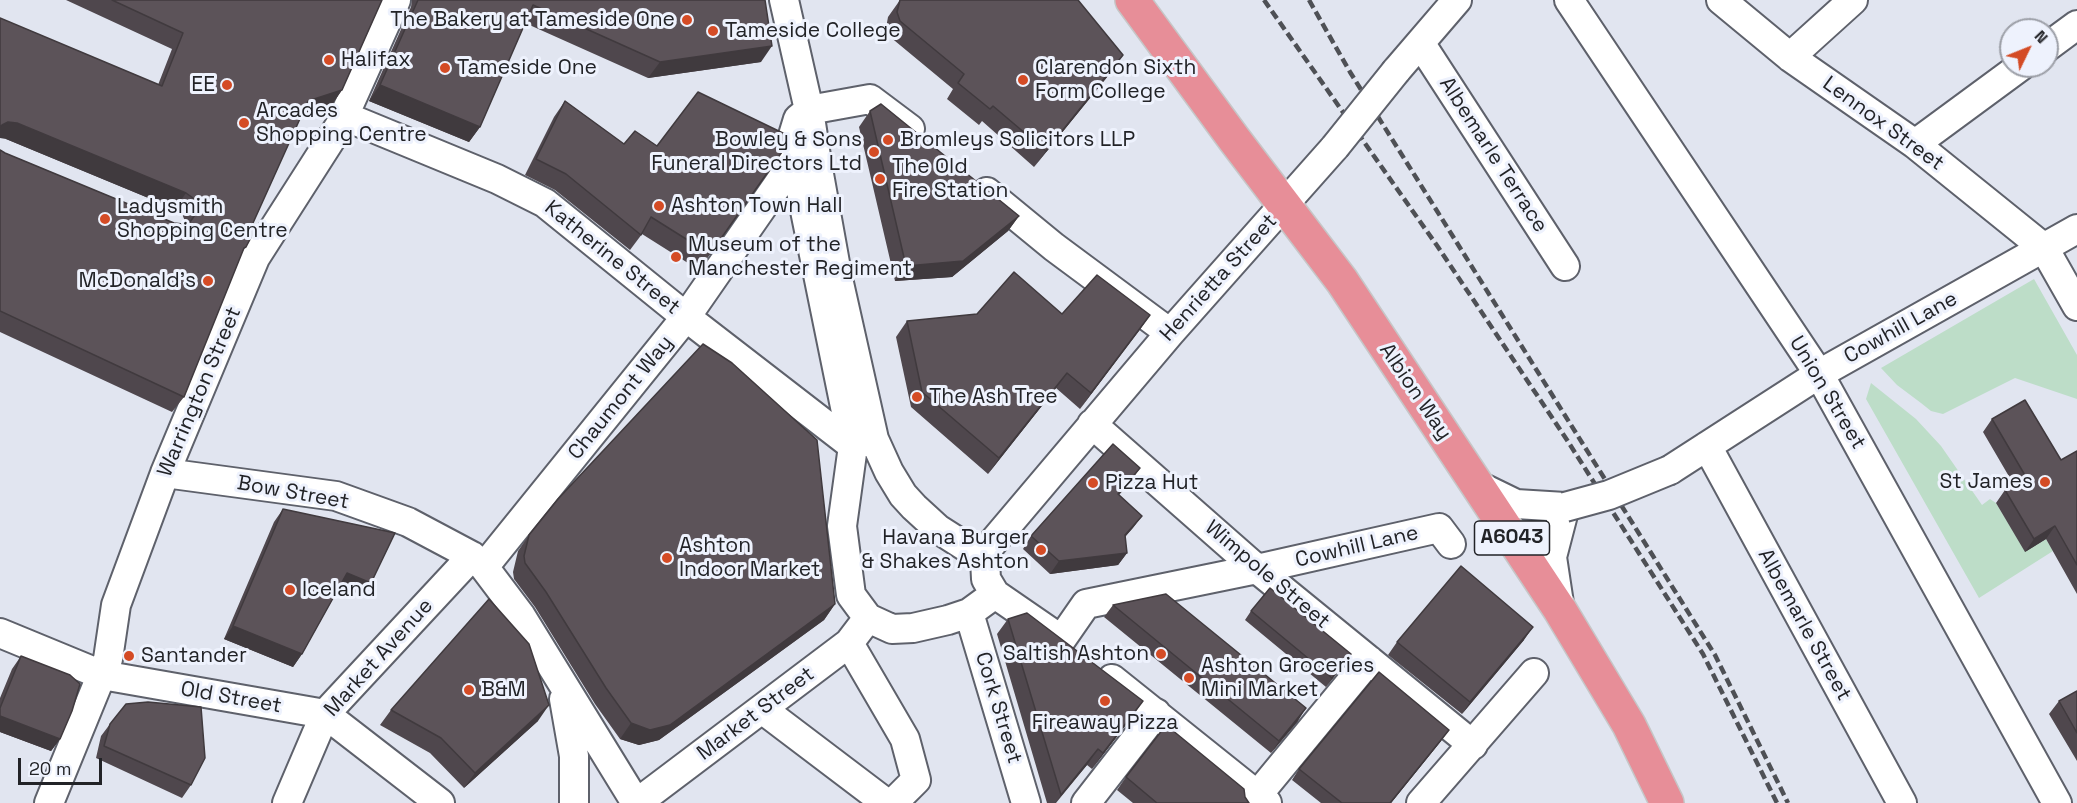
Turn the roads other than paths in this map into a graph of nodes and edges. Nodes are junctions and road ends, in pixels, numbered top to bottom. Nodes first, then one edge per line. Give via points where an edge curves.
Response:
1 (396, 0) edge
2 (784, 0) edge
3 (1132, 0) edge
4 (1457, 0) edge
5 (1569, 0) edge
6 (1721, 0) edge
7 (1853, 0) edge
8 (2077, 25) edge
9 (2059, 38) edge
10 (1421, 44) junction
11 (1790, 57) junction
12 (2005, 78) edge
13 (809, 110) junction
14 (345, 116) junction
15 (1915, 144) junction
16 (929, 145) edge
17 (795, 168) junction
18 (965, 174) edge
19 (1284, 206) junction
20 (2077, 229) edge
21 (2044, 248) junction
22 (1565, 266) dead end
23 (2077, 306) edge
24 (686, 318) junction
25 (1170, 333) junction
26 (1819, 374) junction
27 (1092, 424) junction
28 (863, 442) junction
29 (1707, 446) junction
30 (165, 473) junction
31 (1477, 485) junction
32 (1566, 507) junction
33 (1451, 544) dead end
34 (985, 559) junction
35 (478, 562) junction
36 (1257, 569) junction
37 (995, 594) junction
38 (1560, 610) junction
39 (969, 613) junction
40 (868, 618) junction
41 (0, 633) edge
42 (849, 643) junction
43 (1078, 653) junction
44 (1369, 660) junction
45 (1534, 673) dead end
46 (102, 675) junction
47 (561, 683) junction
48 (762, 709) junction
49 (1156, 713) junction
50 (325, 714) junction
51 (1473, 745) junction
52 (1258, 800) edge
53 (49, 803) edge
54 (287, 803) edge
55 (440, 803) edge
56 (574, 803) edge
57 (636, 803) edge
58 (886, 803) edge
59 (893, 803) edge
60 (1026, 803) edge
61 (1086, 803) edge
62 (1421, 803) edge
63 (1667, 803) edge
64 (1902, 803) edge
65 (2057, 803) edge

1 - 14 street, Warrington Street
2 - 13 street
3 - 19 highway, Albion Way / A6043
4 - 10 street, Henrietta Street
5 - 26 street, Union Street
6 - 11 street, Lennox Street
7 - 11 street
8 - 9 street
10 - 19 street, Henrietta Street, bridge
10 - 22 street, Albemarle Terrace
11 - 15 street, Lennox Street
12 - 15 street
13 - 16 street via 870,99
13 - 17 street via 798,119 791,142
13 - 28 street
14 - 24 street, Katherine Street via 545,203
14 - 30 street, Warrington Street via 255,258
15 - 21 street, Lennox Street
17 - 24 street, Chaumont Way via 788,170
17 - 28 street
18 - 25 street via 1054,248
19 - 25 street, Henrietta Street
19 - 31 highway, Albion Way / A6043 via 1335,271
20 - 21 street, Cowhill Lane
21 - 23 street
21 - 26 street, Cowhill Lane
24 - 28 street, Katherine Street
24 - 35 street, Chaumont Way
25 - 27 street, Henrietta Street
26 - 29 street, Cowhill Lane
26 - 65 street, Union Street
27 - 34 street, Henrietta Street via 999,534
27 - 36 street, Wimpole Street
28 - 34 street via 914,507 938,529
28 - 40 street via 842,526 851,595
29 - 32 street, Cowhill Lane, bridge via 1670,470
29 - 64 street, Albemarle Street
30 - 35 street, Bow Street via 336,496 408,522
30 - 46 street, Warrington Street via 116,604
31 - 32 street, Cowhill Lane via 1516,504
31 - 38 highway, Albion Way / A6043
32 - 38 street via 1552,557
33 - 36 street, Cowhill Lane via 1439,528
34 - 37 street via 986,579
35 - 47 street, Bow Street via 520,616
35 - 50 street, Market Avenue
36 - 43 street, Cowhill Lane via 1086,604
36 - 44 street, Wimpole Street
37 - 39 street
37 - 43 street
38 - 63 highway, Albion Way / A6043 via 1629,725
39 - 40 street via 913,628 892,629
39 - 60 street, Cork Street
40 - 42 street, Market Street
41 - 46 street, Old Street
42 - 48 street, Market Street
42 - 59 street via 905,739 916,780
43 - 49 street
44 - 51 street, Wimpole Street
44 - 52 street
45 - 51 street
46 - 50 street, Old Street
46 - 53 street, Warrington Street
47 - 56 street, Bow Street via 574,756
47 - 57 street, Bow Street
48 - 57 street, Market Street
48 - 58 street
49 - 52 street
49 - 61 street
50 - 54 street, Market Avenue
50 - 55 street, Old Street
51 - 62 street

